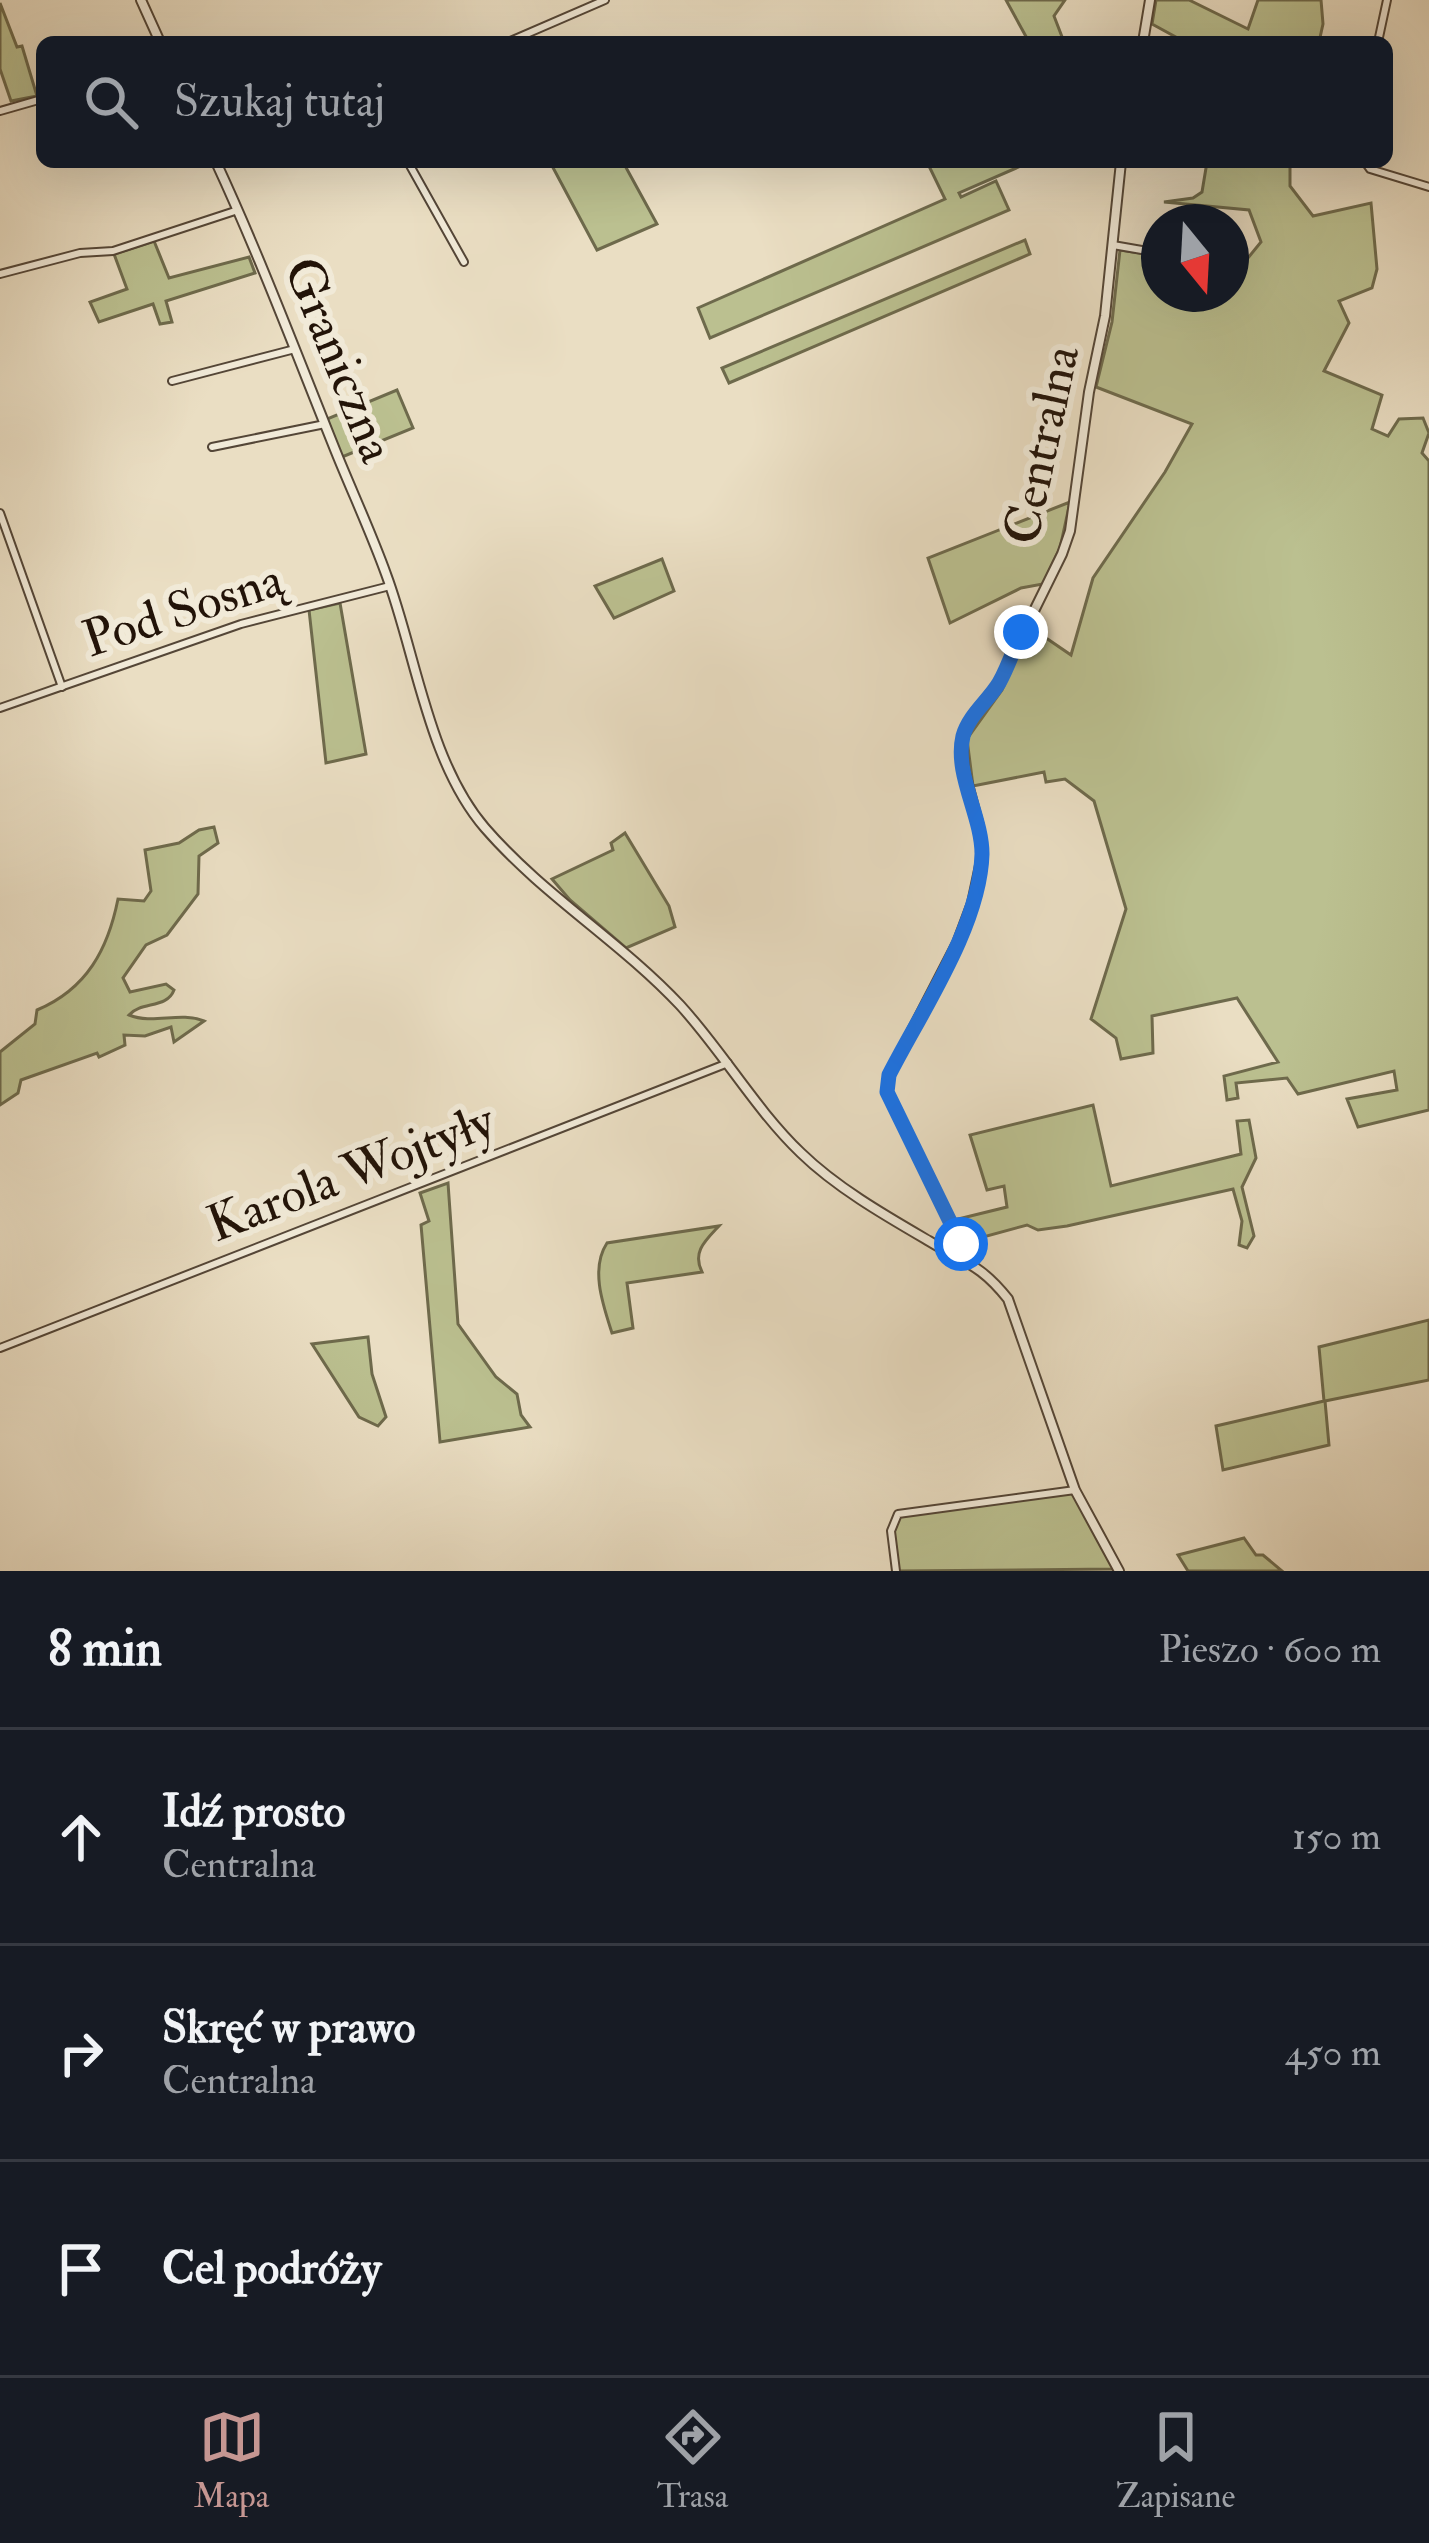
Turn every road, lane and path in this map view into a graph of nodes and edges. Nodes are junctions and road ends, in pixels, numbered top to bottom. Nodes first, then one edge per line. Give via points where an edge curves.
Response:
1 (141, 0) edge
2 (605, 0) edge
3 (1150, 0) edge
4 (1387, 0) edge
5 (157, 36) edge
6 (522, 36) edge
7 (1144, 36) edge
8 (1379, 36) edge
9 (36, 101) edge
10 (0, 111) edge
11 (219, 168) edge
12 (411, 168) edge
13 (1120, 168) edge
14 (1369, 168) edge
15 (1429, 187) edge
16 (238, 210) junction
17 (1113, 245) junction
18 (1141, 250) edge
19 (464, 262) dead end
20 (0, 274) edge
21 (296, 349) junction
22 (172, 380) dead end
23 (325, 424) junction
24 (212, 447) dead end
25 (0, 513) edge
26 (390, 586) junction
27 (62, 687) junction
28 (0, 708) edge
29 (728, 1064) junction
30 (960, 1257) junction
31 (0, 1348) edge
32 (1075, 1490) junction
33 (896, 1571) edge
34 (1119, 1571) edge

1 - 5 street
2 - 6 street
3 - 7 street
4 - 8 street
9 - 10 street
11 - 16 street, Graniczna
12 - 19 street
13 - 17 street, Centralna
14 - 15 street
16 - 20 street via 113,251
16 - 21 street, Graniczna
17 - 18 street
17 - 30 street, Centralna via 1070,531 998,684 962,738 982,856 972,904 889,1075 887,1092 961,1244
21 - 22 street
21 - 23 street, Graniczna
23 - 24 street
23 - 26 street, Graniczna
25 - 27 street
26 - 27 street, Pod Sosną via 241,624
26 - 29 street, Graniczna via 468,805 577,916 650,976
27 - 28 street, Pod Sosną
29 - 30 street, Graniczna via 800,1153
29 - 31 street, Karola Wojtyły
30 - 32 street via 1008,1299
32 - 33 street via 898,1514 891,1531
32 - 34 street

